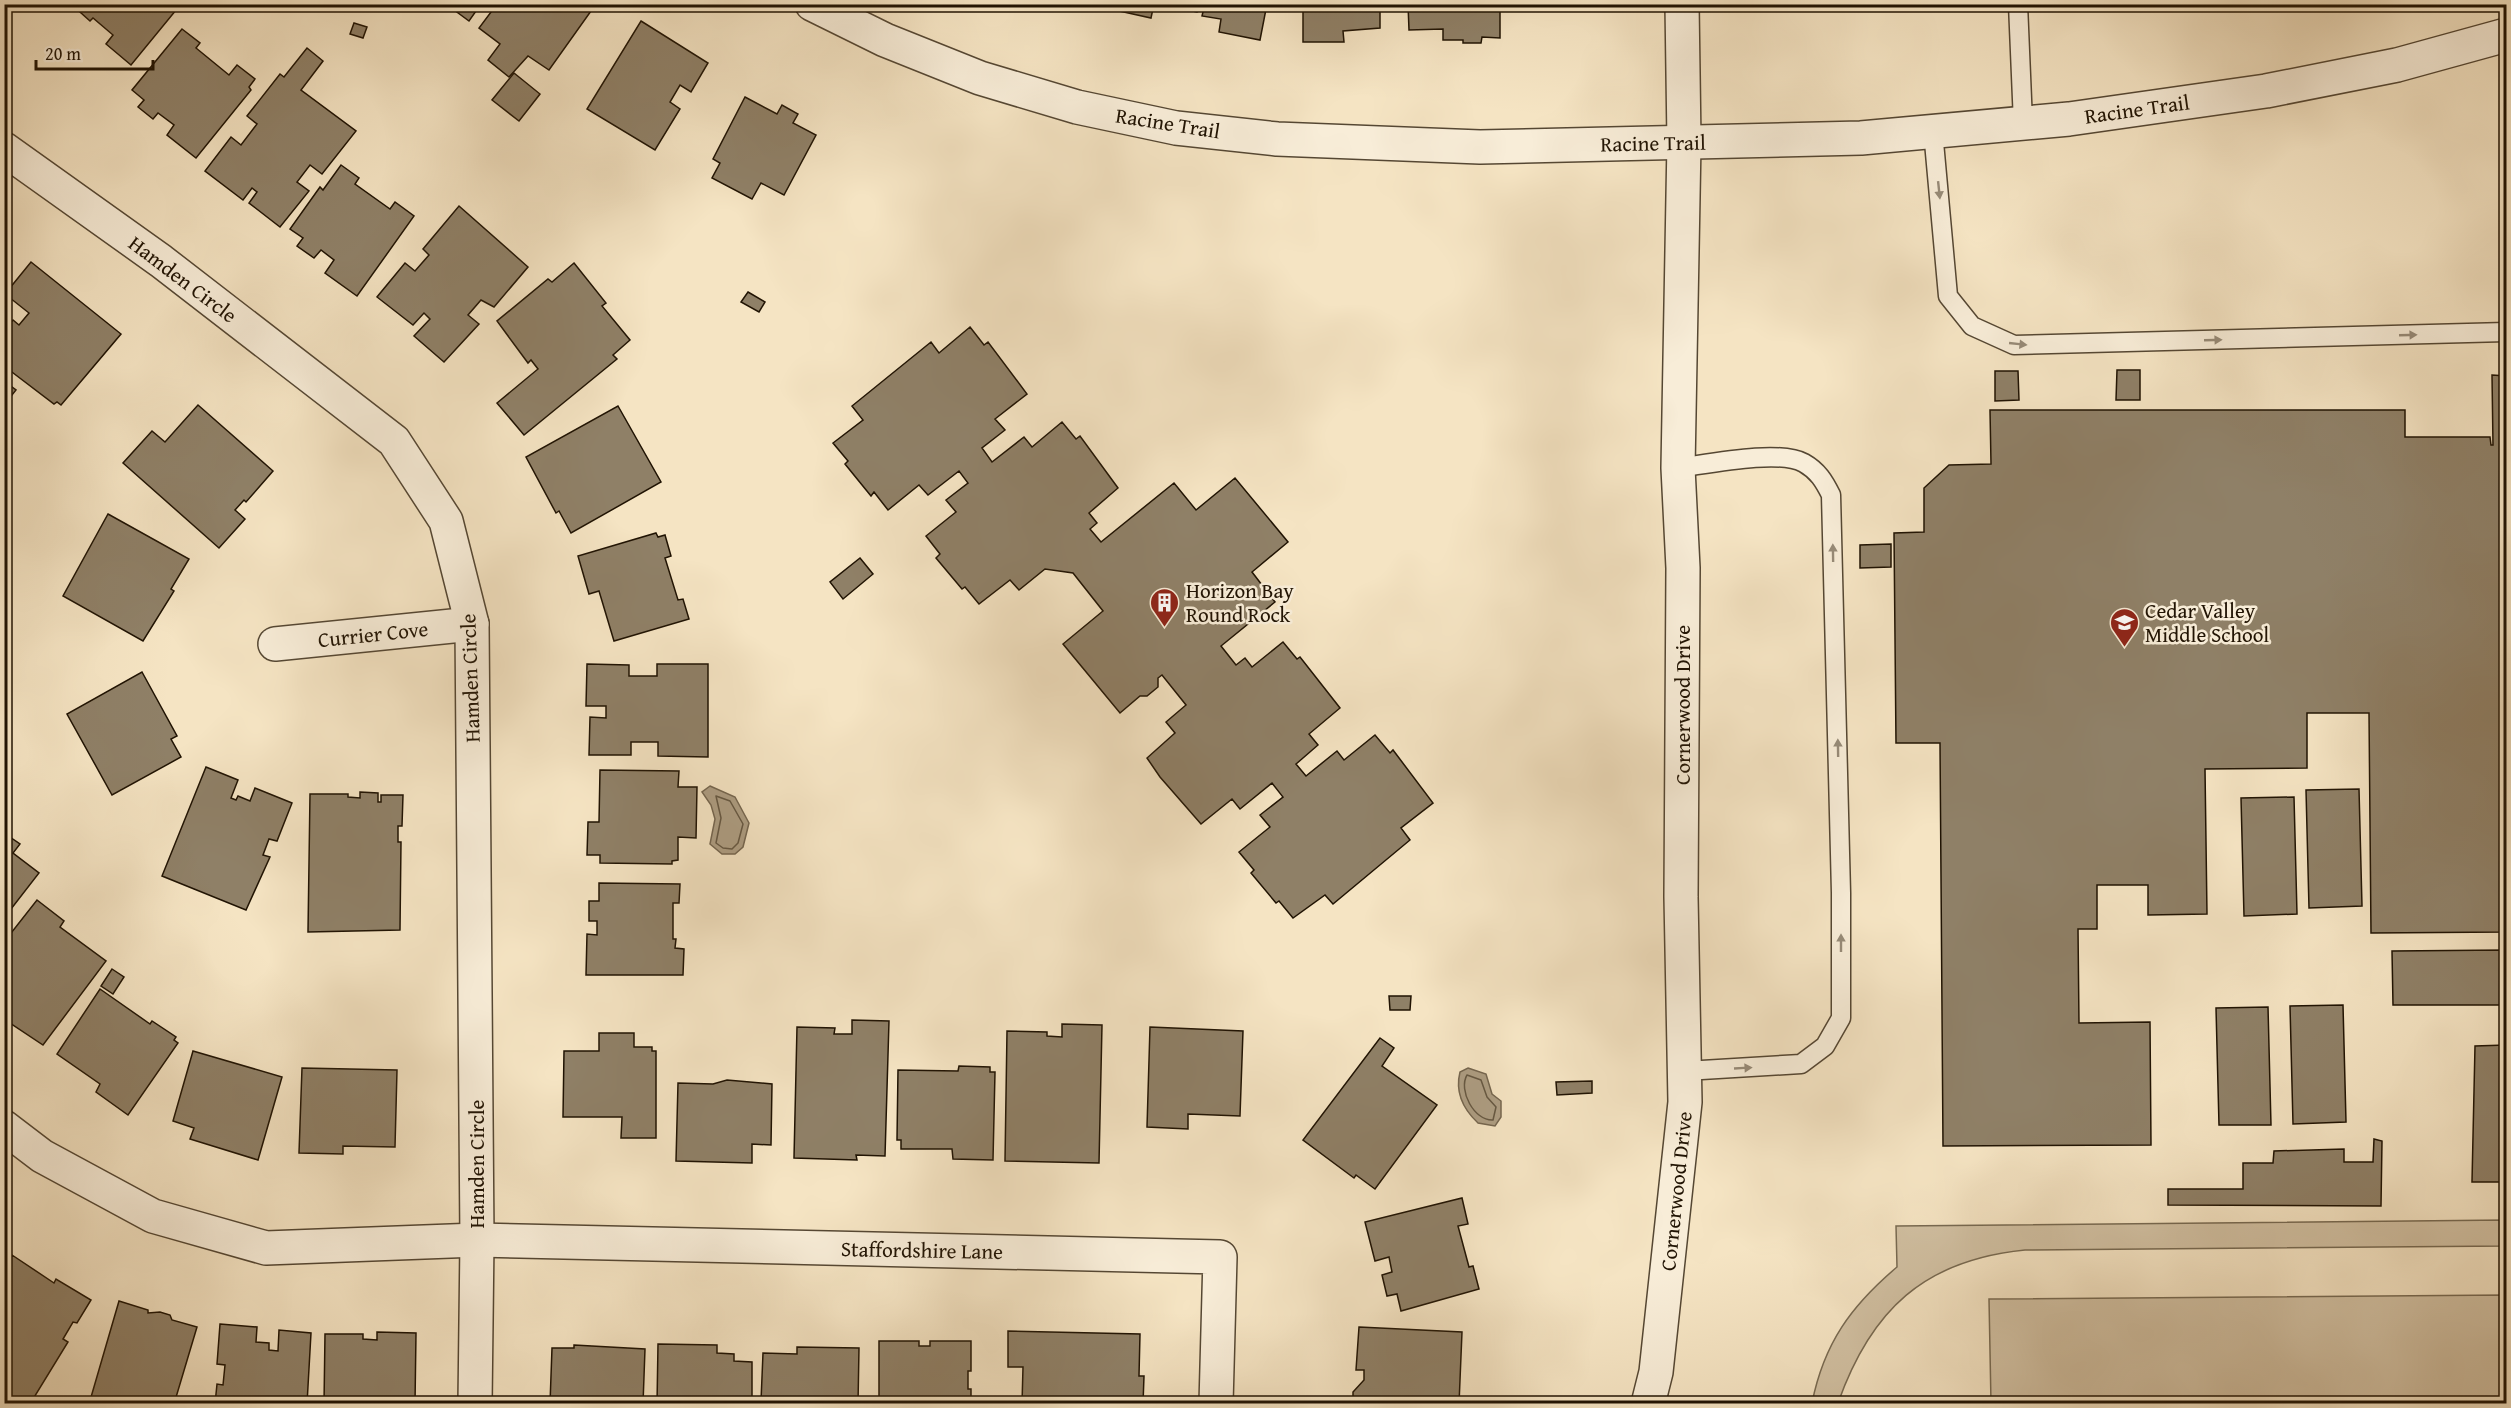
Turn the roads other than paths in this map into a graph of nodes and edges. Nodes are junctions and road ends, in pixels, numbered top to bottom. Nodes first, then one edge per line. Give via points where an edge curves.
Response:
1 (812, 4) edge
2 (1682, 4) edge
3 (2018, 4) edge
4 (2506, 35) edge
5 (2023, 123) junction
6 (1933, 131) junction
7 (1684, 142) junction
8 (4, 149) edge
9 (2506, 332) edge
10 (1678, 468) junction
11 (472, 624) junction
12 (275, 644) dead end
13 (1685, 1071) junction
14 (4, 1127) edge
15 (477, 1240) junction
16 (475, 1404) edge
17 (1216, 1404) edge
18 (1648, 1404) edge

1 - 7 street, Racine Trail via 885,40 980,78 1077,107 1176,128 1277,139 1480,147
2 - 7 street, Cornerwood Drive
3 - 5 lane
4 - 5 street, Racine Trail via 2397,65 2266,91
5 - 6 street, Racine Trail
6 - 7 street, Racine Trail via 1861,138
6 -> 9 lane via 1948,296 1972,326 2014,345
7 - 10 street, Cornerwood Drive
8 - 11 street, Hamden Circle via 161,261 394,441 446,521
10 - 13 street, Cornerwood Drive via 1683,568 1681,897
13 -> 10 lane via 1801,1064 1825,1046 1841,1018 1841,893 1831,495 1822,476 1802,462 1766,457
11 - 12 street, Currier Cove
11 - 15 street, Hamden Circle
13 - 18 street, Cornerwood Drive via 1656,1372
14 - 15 street, Hamden Circle via 42,1156 153,1216 266,1248
15 - 16 street, Hamden Circle
15 - 17 street, Staffordshire Lane via 1220,1257

